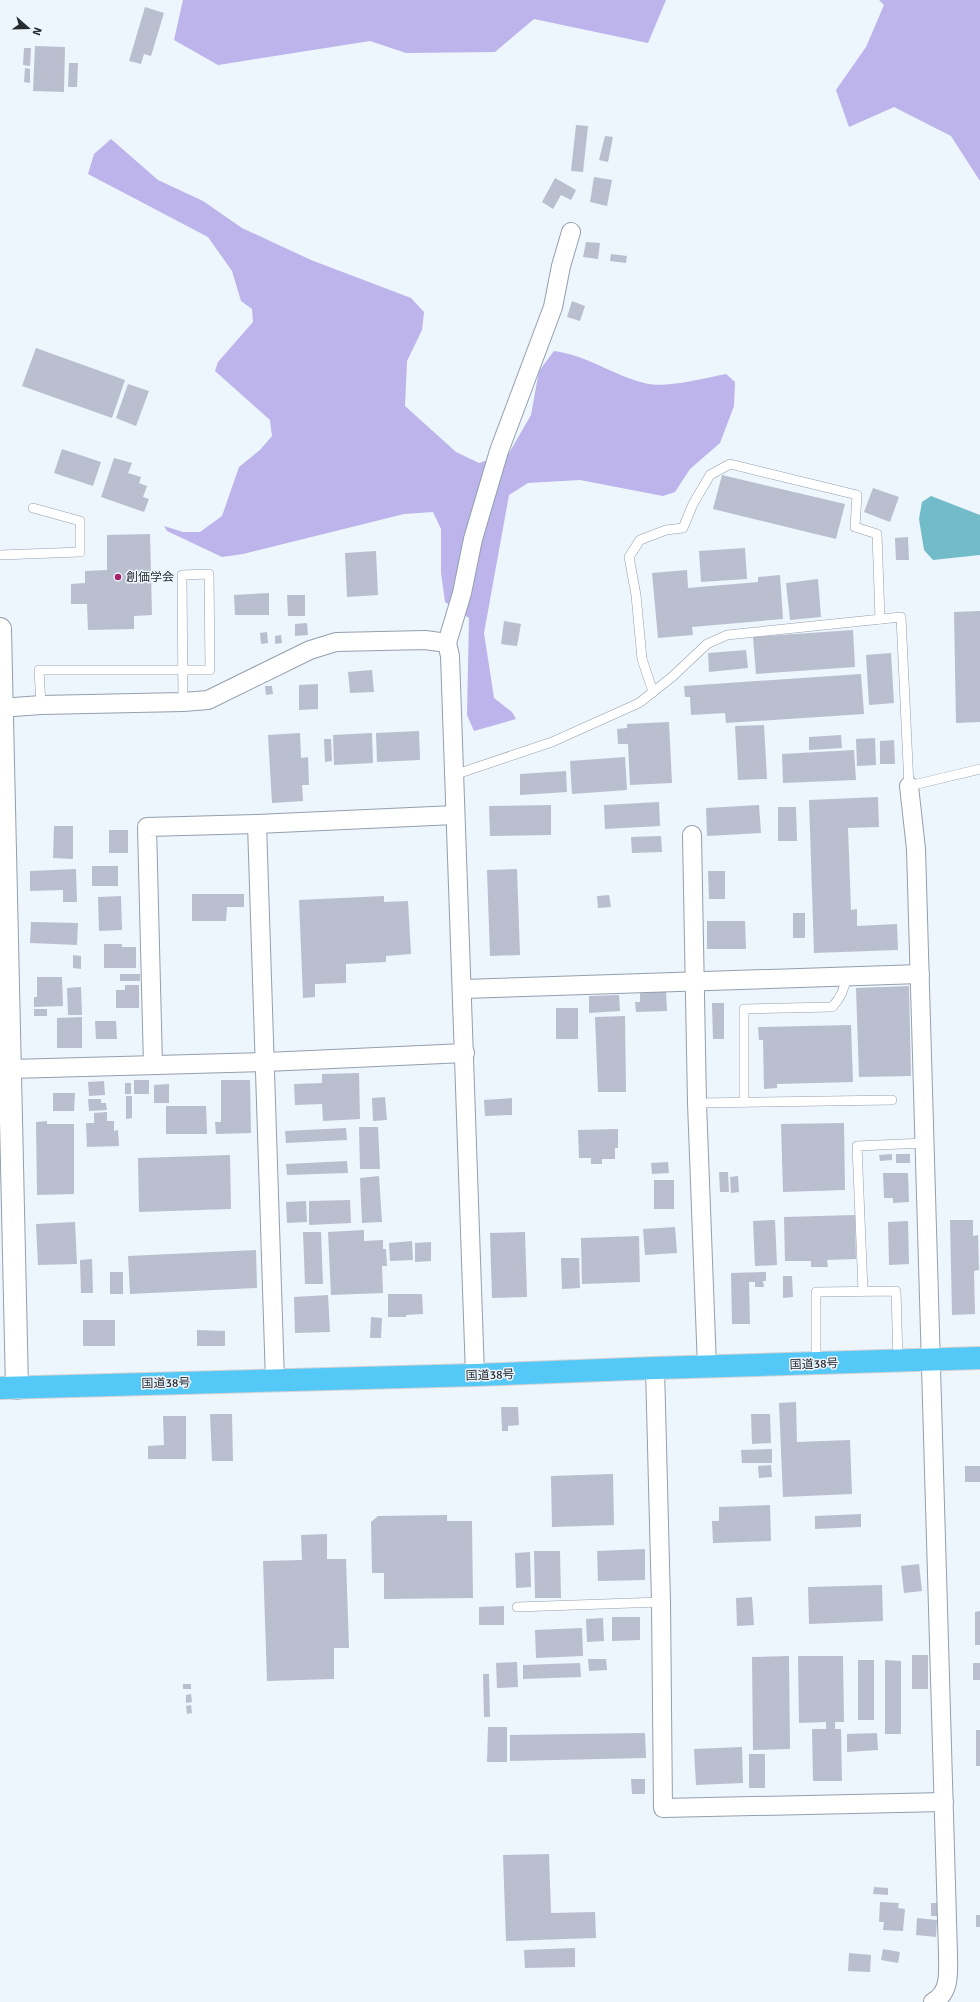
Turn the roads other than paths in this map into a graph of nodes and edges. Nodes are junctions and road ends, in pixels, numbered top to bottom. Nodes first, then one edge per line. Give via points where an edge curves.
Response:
1 (572, 232) dead end
2 (33, 508) dead end
3 (0, 555) edge
4 (880, 619) junction
5 (0, 629) edge
6 (447, 643) junction
7 (182, 670) junction
8 (653, 692) junction
9 (183, 702) junction
10 (41, 705) junction
11 (1, 708) edge
12 (980, 769) edge
13 (454, 775) junction
14 (909, 786) junction
15 (455, 815) junction
16 (257, 824) junction
17 (692, 835) dead end
18 (3, 853) edge
19 (920, 974) junction
20 (846, 976) junction
21 (695, 981) junction
22 (463, 989) junction
23 (465, 1053) junction
24 (266, 1062) junction
25 (153, 1066) junction
26 (11, 1070) junction
27 (892, 1100) dead end
28 (744, 1102) junction
29 (697, 1103) junction
30 (6, 1129) edge
31 (924, 1143) junction
32 (863, 1292) junction
33 (980, 1358) edge
34 (930, 1360) junction
35 (898, 1361) junction
36 (816, 1364) junction
37 (707, 1367) junction
38 (655, 1368) junction
39 (475, 1376) junction
40 (275, 1381) junction
41 (9, 1388) edge
42 (661, 1602) junction
43 (517, 1607) dead end
44 (944, 1802) junction
45 (933, 2002) edge

1 - 6 street via 561,266 553,307 498,451
2 - 3 lane via 80,522 80,552
4 - 8 lane via 727,635 707,644
4 - 8 lane via 877,534 855,527 857,495 730,464 710,475 683,528 666,530 640,540 629,557 636,595 642,659
4 - 14 lane via 901,617
5 - 11 street
6 - 9 street via 425,640 336,642 310,650 208,700
6 - 13 street via 450,656
7 - 7 lane via 182,574 209,574 210,670
7 - 9 lane
7 - 10 lane via 39,670
8 - 13 lane via 639,703 552,742
9 - 10 street
10 - 11 street
11 - 18 street
12 - 14 lane
13 - 15 street
14 - 19 street via 916,849
15 - 16 street
15 - 22 street
16 - 24 street
16 - 25 street via 147,826
17 - 21 street
18 - 26 street
19 - 20 street
19 - 31 street
20 - 21 street
20 - 28 lane via 840,999 832,1007 744,1009
21 - 22 street
21 - 29 street
22 - 23 street
23 - 24 street
23 - 39 street
24 - 25 street
24 - 40 street
25 - 26 street
26 - 30 street
27 - 28 lane
28 - 29 lane
29 - 37 street
30 - 41 street
31 - 32 lane via 857,1146
31 - 34 street
32 - 35 lane via 896,1291
32 - 36 lane via 816,1292
33 - 34 highway, 国道38号
34 - 35 highway, 国道38号
34 - 44 street
35 - 36 highway, 国道38号
36 - 37 highway, 国道38号
37 - 38 highway, 国道38号
38 - 39 highway, 国道38号
38 - 42 street
39 - 40 highway, 国道38号
40 - 41 highway, 国道38号
42 - 43 lane
42 - 44 street via 663,1808
44 - 45 street via 947,1980 946,1990

